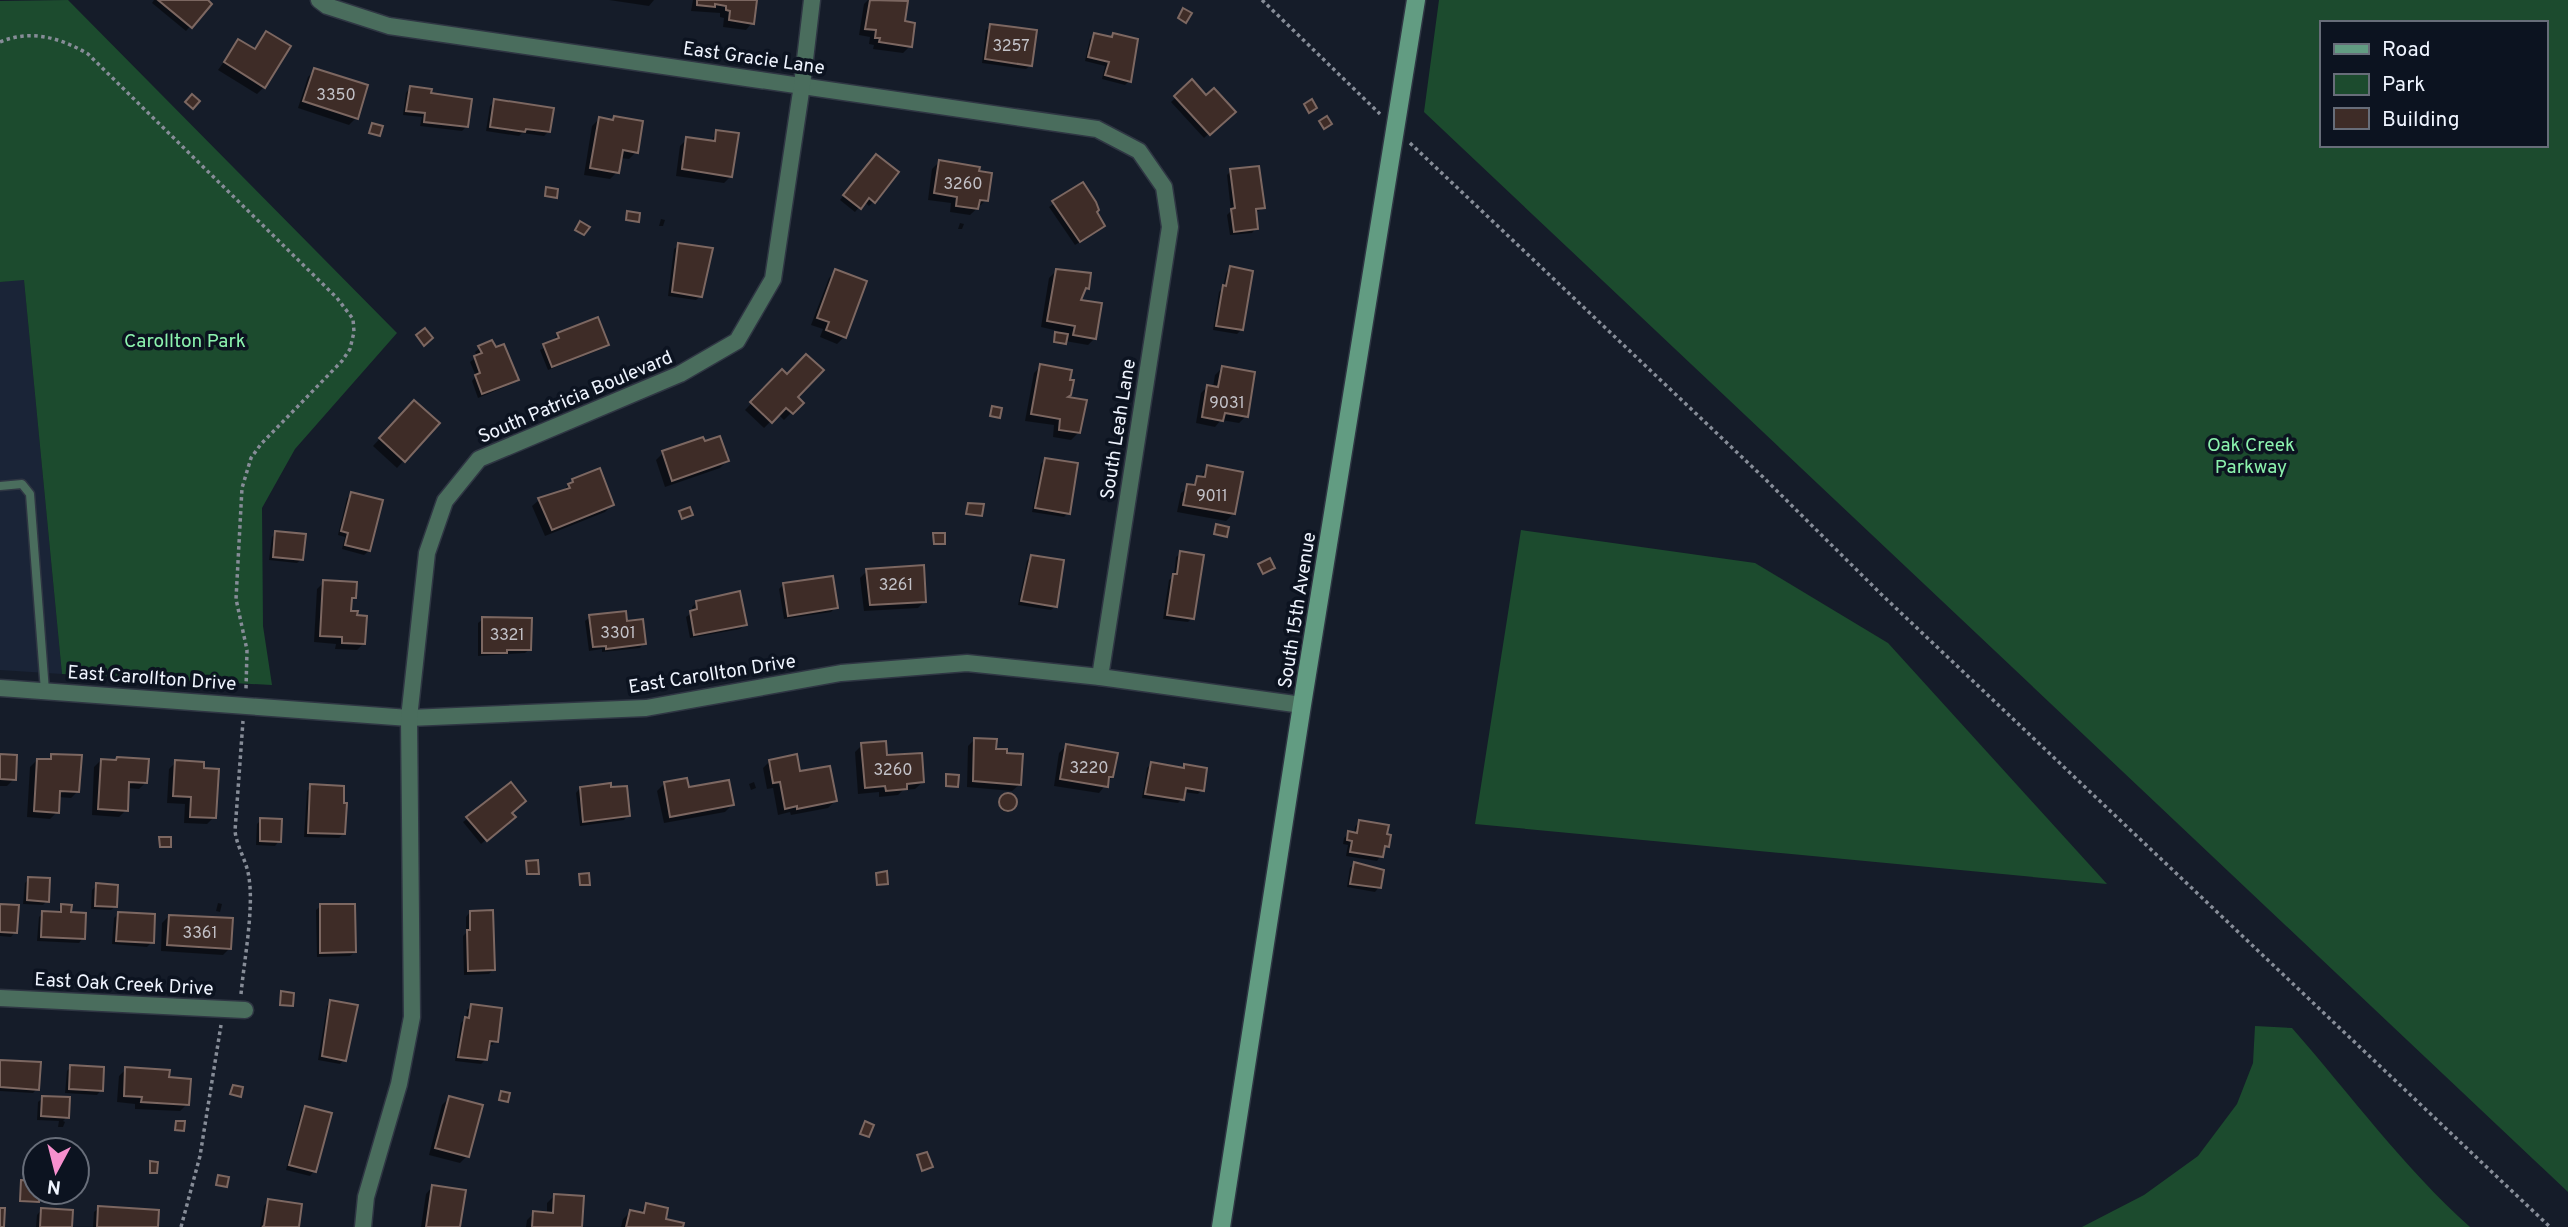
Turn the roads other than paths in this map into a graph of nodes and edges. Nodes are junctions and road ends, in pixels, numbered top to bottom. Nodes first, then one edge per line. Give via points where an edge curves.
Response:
1 (320, 0) edge
2 (813, 0) edge
3 (1416, 0) edge
4 (802, 85) junction
5 (1164, 187) joint
6 (0, 486) edge
7 (1100, 677) junction
8 (0, 688) edge
9 (45, 691) junction
10 (1302, 705) junction
11 (409, 718) junction
12 (0, 998) edge
13 (236, 1010) road end
14 (363, 1227) edge
15 (1221, 1227) edge

1 - 4 street, East Gracie Lane via 389,26
2 - 4 street, South Patricia Boulevard
3 - 10 street, South 15th Avenue
4 - 5 street, East Gracie Lane via 1097,129 1139,151
4 - 11 street, South Patricia Boulevard via 773,279 737,341 680,374 479,459 445,501 427,553
5 - 7 street, South Leah Lane via 1170,227
6 - 9 lane via 22,484 30,494
7 - 10 street, East Carollton Drive
7 - 11 street, East Carollton Drive via 967,663 841,673 646,708
8 - 9 street, East Carollton Drive
9 - 11 street, East Carollton Drive
10 - 15 street, South 15th Avenue
11 - 14 street, South Patricia Boulevard via 412,1017 399,1084 366,1197
12 - 13 street, East Oak Creek Drive

